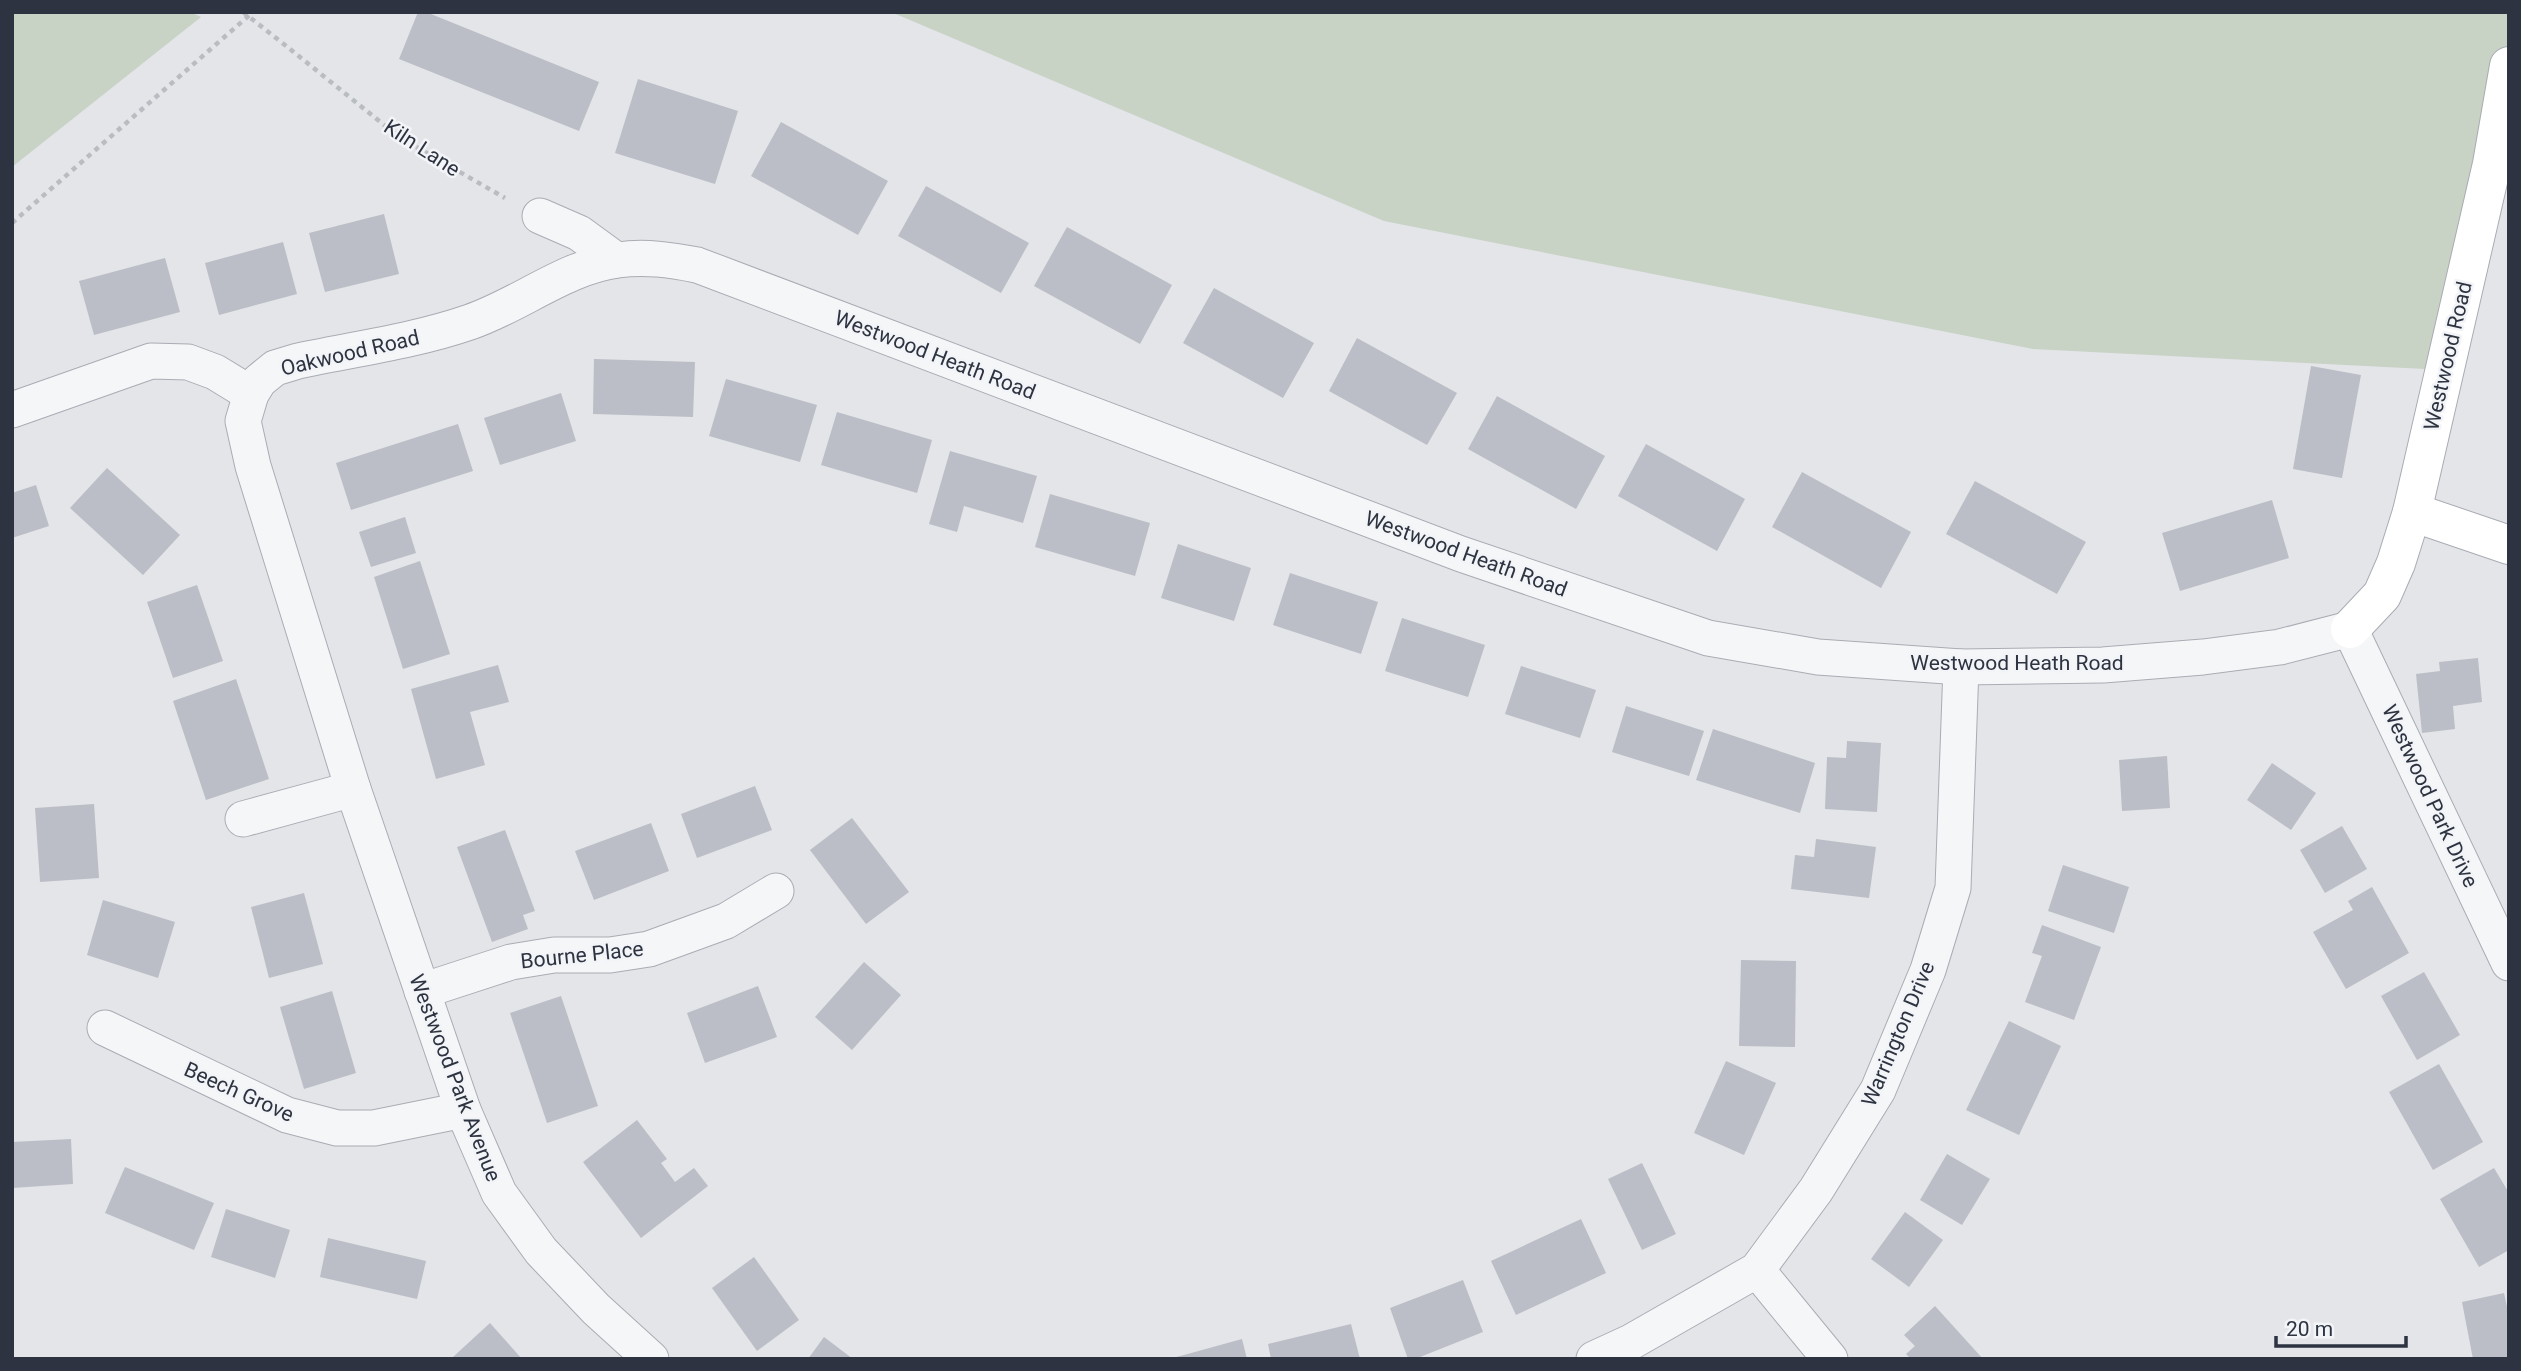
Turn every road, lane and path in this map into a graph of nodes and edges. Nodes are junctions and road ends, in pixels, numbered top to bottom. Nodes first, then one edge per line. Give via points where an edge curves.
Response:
1 (243, 12) edge
2 (253, 12) edge
3 (2509, 66) edge
4 (540, 216) joint
5 (12, 223) edge
6 (617, 260) junction
7 (251, 394) junction
8 (12, 410) edge
9 (2412, 512) junction
10 (2509, 545) edge
11 (2350, 629) junction
12 (1961, 667) junction
13 (353, 789) junction
14 (243, 819) dead end
15 (776, 891) dead end
16 (2509, 963) edge
17 (422, 991) junction
18 (105, 1028) dead end
19 (463, 1110) junction
20 (1757, 1270) junction
21 (651, 1359) edge
22 (1594, 1359) edge
23 (1830, 1359) edge

1 - 4 path, Kiln Lane, bridge via 399,137
2 - 5 path
3 - 9 street, Westwood Road via 2492,164
4 - 6 street via 579,233
6 - 7 street, Oakwood Road via 582,270 442,332 275,368
6 - 12 street, Westwood Heath Road via 650,258 697,265 1461,554 1708,638 1818,657
7 - 8 street via 188,362 150,362
7 - 13 street, Westwood Park Avenue via 243,421 253,466
9 - 10 street
9 - 11 street, Westwood Road via 2382,595
11 - 12 street, Westwood Heath Road via 2280,647 2203,657 2103,665
11 - 16 street, Westwood Park Drive
12 - 20 street, Warrington Drive via 1953,888 1928,970 1878,1090 1816,1190
13 - 14 street
13 - 17 street, Westwood Park Avenue
15 - 17 street, Bourne Place via 726,921 649,949 511,962
17 - 19 street, Westwood Park Avenue
18 - 19 street, Beech Grove via 276,1111 337,1128 374,1128
19 - 21 street, Westwood Park Avenue via 499,1193 534,1241 596,1309
20 - 22 street, Warrington Drive
20 - 23 street

